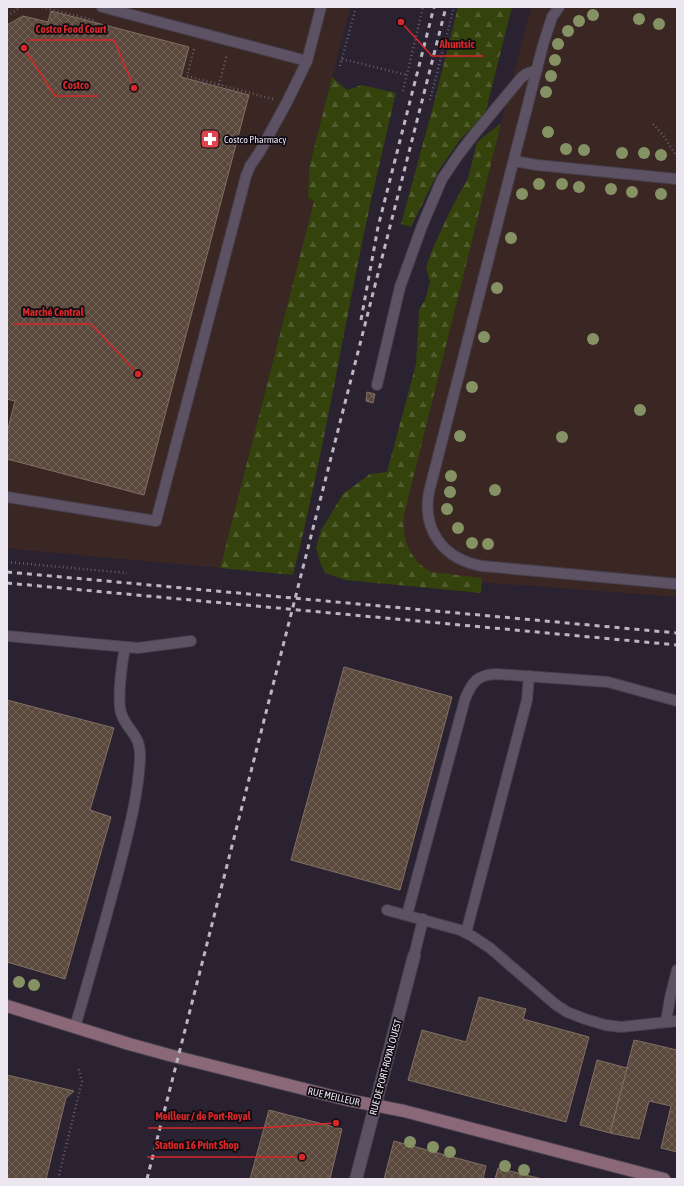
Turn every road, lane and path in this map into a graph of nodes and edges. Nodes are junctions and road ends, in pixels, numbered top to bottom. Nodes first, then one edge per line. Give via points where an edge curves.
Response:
1 (21, 7) edge
2 (42, 7) edge
3 (102, 7) edge
4 (321, 7) edge
5 (356, 7) edge
6 (423, 7) edge
7 (454, 7) edge
8 (559, 7) edge
9 (7, 16) edge
10 (99, 22) dead end
11 (230, 41) junction
12 (194, 49) dead end
13 (342, 59) junction
14 (307, 61) junction
15 (340, 66) dead end
16 (537, 70) junction
17 (197, 74) dead end
18 (407, 76) junction
19 (196, 78) junction
20 (237, 84) dead end
21 (219, 85) junction
22 (236, 89) junction
23 (402, 91) dead end
24 (430, 100) dead end
25 (287, 102) junction
26 (653, 124) dead end
27 (677, 157) edge
28 (514, 161) junction
29 (677, 179) edge
30 (377, 385) dead end
31 (7, 497) edge
32 (7, 562) edge
33 (127, 573) dead end
34 (677, 584) edge
35 (7, 636) edge
36 (191, 640) dead end
37 (125, 647) junction
38 (529, 676) junction
39 (677, 701) edge
40 (387, 910) dead end
41 (407, 915) junction
42 (424, 919) junction
43 (466, 933) junction
44 (414, 956) joint
45 (677, 970) edge
46 (7, 1006) edge
47 (677, 1021) edge
48 (666, 1022) junction
49 (75, 1027) junction
50 (78, 1067) dead end
51 (375, 1105) junction
52 (58, 1179) edge
53 (356, 1179) edge
54 (664, 1179) edge

1 - 9 path
2 - 10 path
3 - 11 lane
4 - 14 lane
5 - 13 path
6 - 18 path
7 - 24 path
8 - 16 lane via 547,31
11 - 14 lane
11 - 21 path
12 - 19 path via 187,76
13 - 15 path
13 - 18 path
14 - 25 lane
16 - 28 lane
16 - 30 lane via 522,78 463,148 442,179 400,287
17 - 19 path
18 - 23 path
19 - 21 path
20 - 22 path
21 - 22 path
22 - 25 path
25 - 31 lane via 246,176 156,522
26 - 27 path
28 - 29 lane
28 - 34 lane via 429,492 428,511 432,530 452,555 474,564
32 - 33 path
35 - 37 lane
36 - 37 lane via 138,648
37 - 49 lane via 121,665 120,706 123,718 137,738 140,751 133,814
38 - 39 lane via 608,682
38 - 41 lane via 488,674 476,680 470,687
38 - 43 lane via 527,700
40 - 41 lane
41 - 42 lane
42 - 43 lane
42 - 44 lane
43 - 48 lane via 490,948 567,1012 605,1025 621,1027
44 - 51 street, RUE DE PORT-ROYAL OUEST
45 - 48 lane
46 - 49 street, RUE MEILLEUR
47 - 48 lane
49 - 51 street, RUE MEILLEUR via 169,1055
50 - 52 path via 82,1081
51 - 53 street, RUE DE PORT-ROYAL OUEST
51 - 54 street, RUE MEILLEUR

